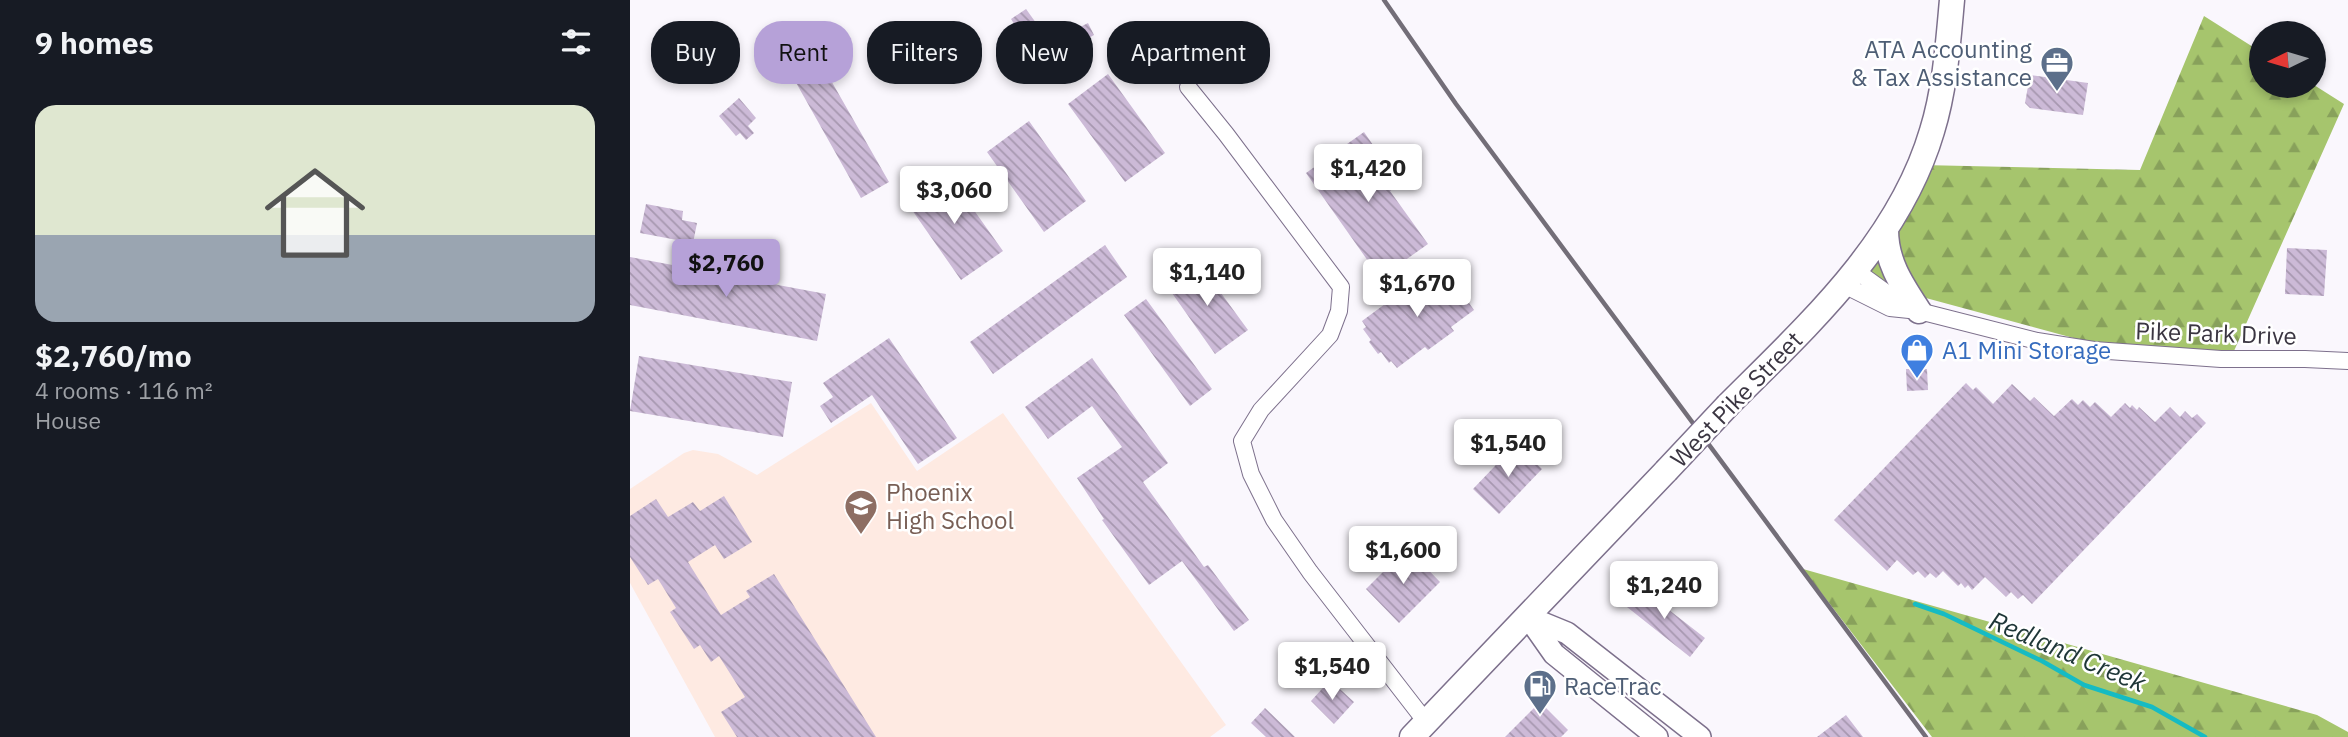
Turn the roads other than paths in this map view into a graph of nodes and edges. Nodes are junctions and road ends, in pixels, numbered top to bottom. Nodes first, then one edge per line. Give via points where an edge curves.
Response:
1 (1952, 0) edge
2 (1188, 87) dead end
3 (1886, 230) junction
4 (1848, 277) junction
5 (1919, 311) junction
6 (2348, 361) edge
7 (1528, 617) junction
8 (1419, 730) edge
9 (1657, 737) edge
10 (1700, 737) edge

1 - 3 main road, West Pike Street via 1933,130 1912,183
2 - 8 street via 1341,287 1331,335 1261,410 1242,441 1251,474 1274,520
3 - 4 main road, West Pike Street
3 - 5 main road via 1894,273
4 - 5 street, Pike Park Drive via 1880,305
4 - 7 main road, West Pike Street, bridge
5 - 6 street, Pike Park Drive via 2037,341 2094,350
7 - 8 main road, West Pike Street
7 - 9 main road via 1554,654
7 - 10 main road via 1567,633

